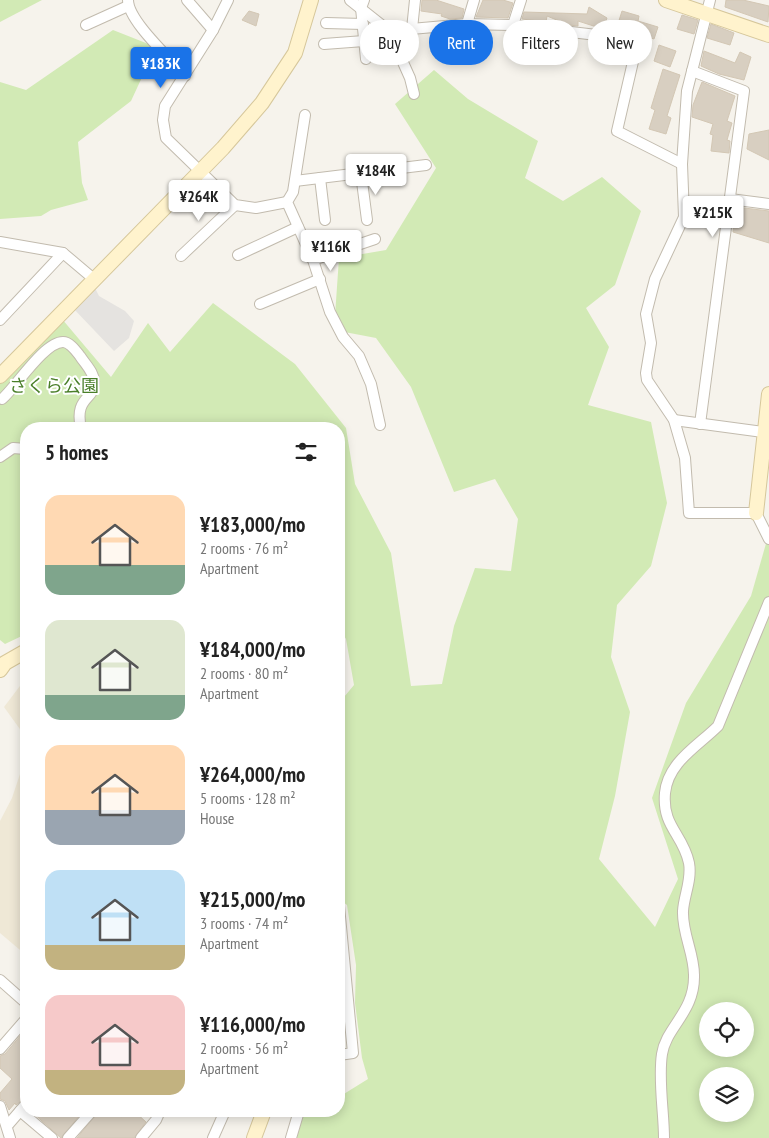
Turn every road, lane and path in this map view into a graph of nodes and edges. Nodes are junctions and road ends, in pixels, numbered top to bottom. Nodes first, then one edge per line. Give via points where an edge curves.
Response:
1 (186, 0) edge
2 (228, 0) edge
3 (311, 0) edge
4 (350, 0) edge
5 (414, 0) edge
6 (474, 0) edge
7 (522, 0) edge
8 (666, 0) edge
9 (710, 0) edge
10 (128, 3) edge
11 (363, 4) edge
12 (708, 14) junction
13 (362, 20) edge
14 (378, 20) edge
15 (413, 20) edge
16 (468, 20) edge
17 (514, 20) edge
18 (326, 23) dead end
19 (360, 24) edge
20 (86, 25) dead end
21 (213, 30) junction
22 (578, 33) edge
23 (769, 35) edge
24 (360, 42) edge
25 (324, 44) dead end
26 (404, 65) edge
27 (692, 71) junction
28 (185, 76) junction
29 (414, 94) dead end
30 (305, 115) dead end
31 (682, 164) junction
32 (426, 165) dead end
33 (200, 172) junction
34 (361, 174) junction
35 (320, 178) junction
36 (295, 181) junction
37 (730, 199) junction
38 (287, 202) junction
39 (769, 204) edge
40 (235, 205) junction
41 (325, 220) dead end
42 (367, 220) dead end
43 (298, 227) junction
44 (374, 239) dead end
45 (0, 242) edge
46 (63, 253) junction
47 (238, 255) dead end
48 (180, 256) dead end
49 (313, 260) junction
50 (320, 279) junction
51 (95, 280) junction
52 (260, 304) dead end
53 (0, 320) edge
54 (2, 371) edge
55 (769, 394) edge
56 (2, 399) dead end
57 (674, 420) junction
58 (80, 422) edge
59 (700, 424) junction
60 (380, 425) dead end
61 (763, 432) junction
62 (20, 449) edge
63 (0, 457) edge
64 (756, 512) junction
65 (769, 539) edge
66 (769, 602) edge
67 (20, 655) edge
68 (0, 670) edge
69 (345, 965) edge
70 (0, 980) edge
71 (20, 998) edge
72 (20, 1026) edge
73 (0, 1049) edge
74 (345, 1054) edge
75 (0, 1106) edge
76 (20, 1111) edge
77 (32, 1117) edge
78 (87, 1117) edge
79 (157, 1117) edge
80 (222, 1117) edge
81 (262, 1117) edge
82 (297, 1117) edge
83 (7, 1126) junction
84 (10, 1138) edge
85 (52, 1138) edge
86 (68, 1138) edge
87 (141, 1138) edge
88 (213, 1138) edge
89 (254, 1138) edge
90 (291, 1138) edge
91 (664, 1138) edge

1 - 21 street
2 - 21 street
3 - 33 street via 294,53 262,103
4 - 11 street
5 - 15 street
6 - 16 street
7 - 17 street
8 - 12 street
9 - 12 street
10 - 20 street
10 - 28 street via 135,20
11 - 13 street
11 - 14 street
12 - 23 street
12 - 27 street
18 - 19 street
21 - 28 street
22 - 31 street via 638,40 617,130
24 - 25 street
26 - 29 street
27 - 31 street via 687,90
27 - 37 street via 744,91
28 - 33 street via 164,106 163,120 166,138
30 - 36 street
31 - 57 street via 684,217 655,279 646,314 651,343 647,380
32 - 34 street
33 - 40 street
33 - 51 street
34 - 35 street
34 - 42 street
35 - 36 street
35 - 41 street
36 - 38 street
37 - 39 street
37 - 59 street
38 - 40 street via 256,208
38 - 43 street
40 - 48 street
43 - 47 street
43 - 49 street
44 - 49 street
45 - 46 street
46 - 51 street
46 - 53 street
49 - 50 street
50 - 52 street
50 - 60 street via 330,312 362,363
51 - 54 street
55 - 61 street
56 - 58 street via 40,357 56,344 68,343 86,364 94,384 80,407
57 - 59 street
57 - 64 street via 685,458 689,513
59 - 61 street
61 - 64 street
62 - 63 street via 13,448
64 - 65 street
66 - 91 street via 718,726 681,758 665,792 666,816 686,849 690,866 683,912 685,932 693,955 694,977 691,999 662,1054
67 - 68 street
69 - 74 street via 354,1053
70 - 71 street
72 - 73 street
75 - 83 street
76 - 83 street
77 - 85 street
78 - 86 street
79 - 87 street
80 - 88 street
81 - 89 street
82 - 90 street
83 - 84 street

